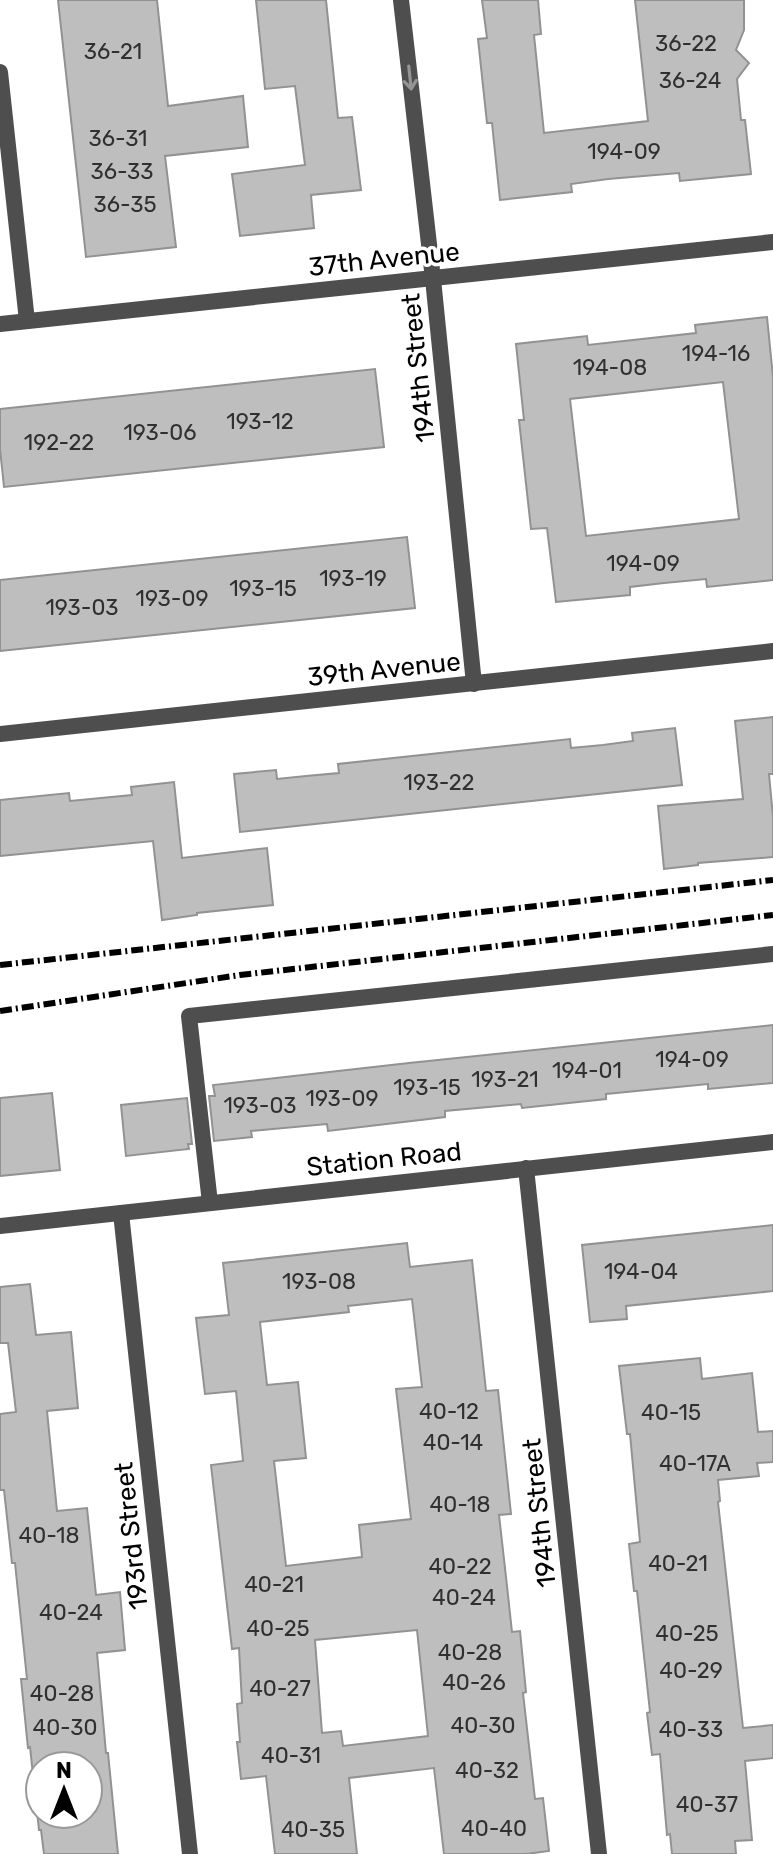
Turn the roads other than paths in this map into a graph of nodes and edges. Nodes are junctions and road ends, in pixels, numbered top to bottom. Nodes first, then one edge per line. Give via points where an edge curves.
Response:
1 (401, 0) edge
2 (0, 72) edge
3 (773, 242) edge
4 (433, 279) junction
5 (27, 321) junction
6 (0, 324) edge
7 (773, 651) edge
8 (474, 684) junction
9 (0, 734) edge
10 (773, 954) edge
11 (773, 1142) edge
12 (526, 1168) junction
13 (210, 1203) junction
14 (121, 1213) junction
15 (0, 1226) edge
16 (190, 1854) edge
17 (599, 1854) edge

1 -> 4 street, 194th Street
2 - 5 street
3 - 4 street, 37th Avenue
4 - 5 street, 37th Avenue
4 - 8 street, 194th Street
5 - 6 street, 37th Avenue
7 - 8 street, 39th Avenue
8 - 9 street, 39th Avenue
10 - 13 street via 189,1016
11 - 12 street, Station Road
12 - 13 street, Station Road
12 - 17 street, 194th Street
13 - 14 street, Station Road
14 - 15 street, Station Road
14 - 16 street, 193rd Street

